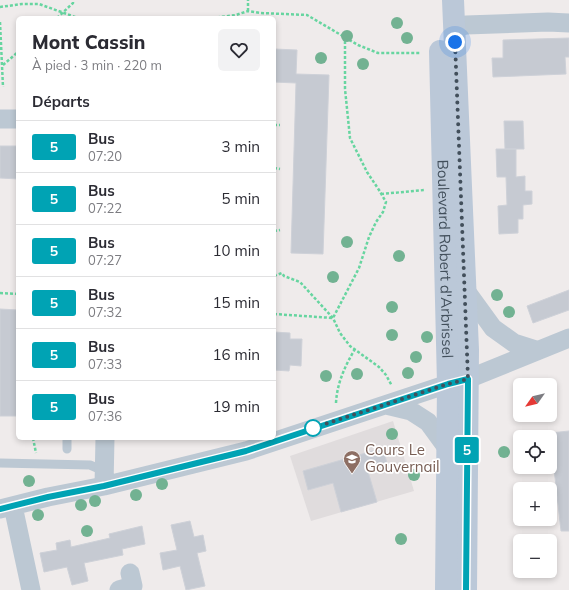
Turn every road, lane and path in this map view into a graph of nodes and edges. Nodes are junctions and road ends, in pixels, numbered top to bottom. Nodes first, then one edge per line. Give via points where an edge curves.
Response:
1 (73, 0) edge
2 (248, 0) edge
3 (438, 0) edge
4 (453, 0) edge
5 (0, 7) edge
6 (248, 11) junction
7 (63, 12) junction
8 (59, 16) edge
9 (73, 16) edge
10 (228, 16) edge
11 (0, 22) edge
12 (569, 23) edge
13 (454, 28) junction
14 (345, 37) junction
15 (425, 53) dead end
16 (16, 54) edge
17 (3, 66) junction
18 (3, 87) dead end
19 (0, 119) edge
20 (16, 119) edge
21 (280, 124) dead end
22 (276, 125) edge
23 (276, 168) edge
24 (280, 169) dead end
25 (427, 190) dead end
26 (382, 194) junction
27 (280, 230) dead end
28 (276, 231) edge
29 (276, 275) edge
30 (464, 288) junction
31 (0, 293) edge
32 (16, 294) edge
33 (276, 314) edge
34 (333, 318) junction
35 (569, 338) edge
36 (355, 348) junction
37 (536, 350) junction
38 (458, 381) junction
39 (389, 397) junction
40 (336, 408) dead end
41 (67, 440) edge
42 (105, 440) edge
43 (275, 440) edge
44 (276, 440) edge
45 (447, 448) junction
46 (67, 450) dead end
47 (0, 462) edge
48 (104, 479) junction
49 (7, 508) edge
50 (130, 573) dead end
51 (31, 590) edge
52 (119, 590) edge
53 (446, 590) edge
54 (466, 590) edge

1 - 7 path
2 - 6 path
3 - 38 street, Boulevard Robert d'Arbrissel
4 - 13 street, Boulevard Robert d'Arbrissel
5 - 7 path via 39,4
6 - 10 path
6 - 14 path via 307,15
7 - 8 path
7 - 9 path
11 - 17 path
12 - 13 street via 466,25
13 - 30 street, Boulevard Robert d'Arbrissel
14 - 15 path via 378,52
14 - 26 path via 345,89 350,138 367,172
16 - 17 path
17 - 18 path
19 - 20 street
21 - 22 path
23 - 24 path
25 - 26 path
26 - 34 path via 386,202 383,212 369,237 359,268
27 - 28 path
29 - 34 path via 282,273 300,282
30 - 37 street via 493,328 514,343
30 - 38 street, Boulevard Robert d'Arbrissel
31 - 32 path
33 - 34 path
34 - 36 path via 340,333 350,346
35 - 37 street
36 - 39 path via 386,375
36 - 40 path via 342,374
37 - 38 street
38 - 39 street
38 - 45 street, Boulevard Robert d'Arbrissel
38 - 54 street, Boulevard Robert d'Arbrissel
39 - 44 street
39 - 45 street via 428,422
41 - 46 lane
42 - 48 street
43 - 48 street via 246,451
45 - 53 street, Boulevard Robert d'Arbrissel
47 - 48 lane via 90,465
48 - 49 street
49 - 51 street
50 - 52 street via 133,586

